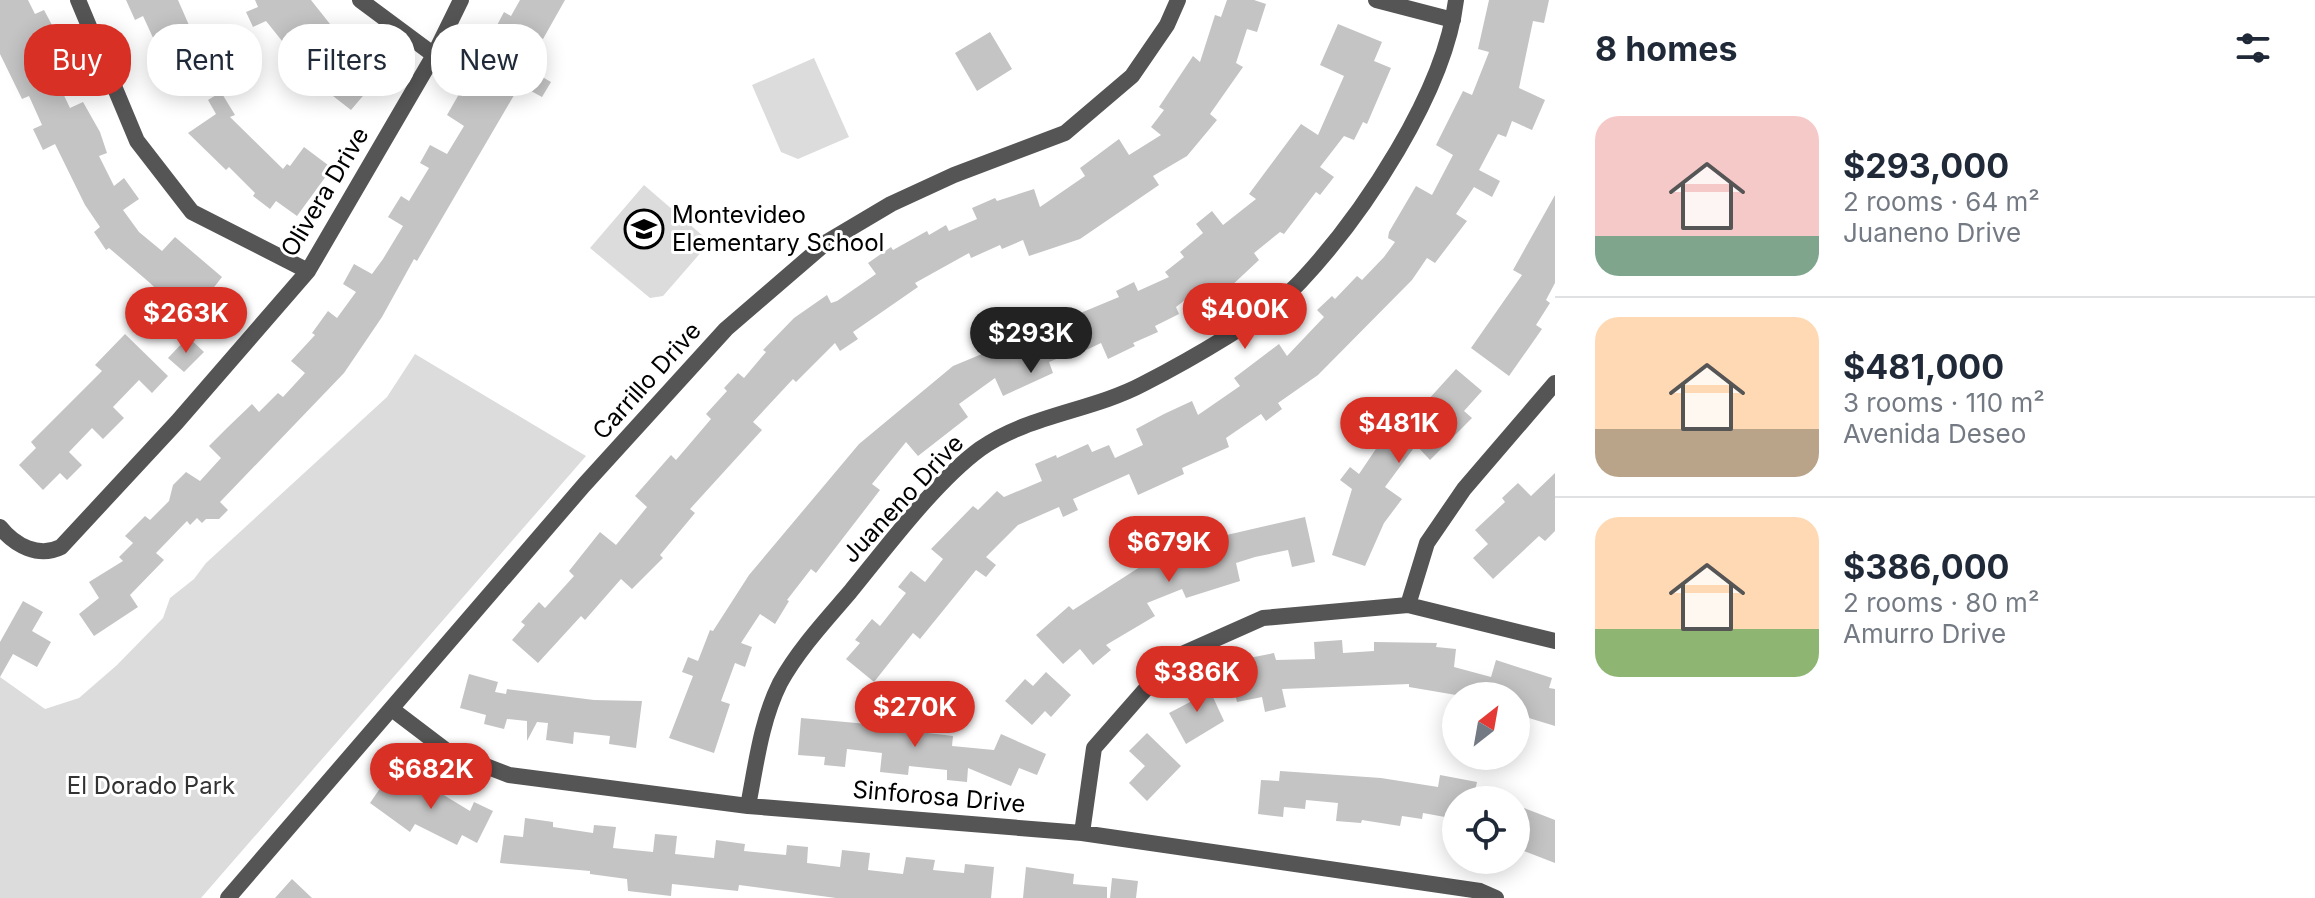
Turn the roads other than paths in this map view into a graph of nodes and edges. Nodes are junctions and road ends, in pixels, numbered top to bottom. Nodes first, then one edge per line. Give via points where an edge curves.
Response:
1 (78, 0) edge
2 (360, 0) edge
3 (461, 0) edge
4 (1178, 0) edge
5 (1376, 0) edge
6 (1456, 0) edge
7 (1453, 20) junction
8 (449, 24) edge
9 (431, 53) edge
10 (431, 60) edge
11 (308, 271) junction
12 (1555, 383) edge
13 (0, 527) edge
14 (1408, 605) junction
15 (1555, 641) edge
16 (393, 710) junction
17 (748, 806) junction
18 (1082, 833) junction
19 (228, 898) edge
20 (1496, 898) edge

1 - 11 street via 137,141 192,212
2 - 9 street
3 - 8 street, Olivera Drive
4 - 16 street, Carrillo Drive via 1132,76 1065,133 891,204 827,242 726,329 584,485
5 - 7 street
6 - 7 street, Juaneno Drive
7 - 17 street, Juaneno Drive via 1417,117 1381,179 1299,284 1240,328 1141,386 1010,432 980,449 889,544 780,683 762,732
10 - 11 street, Olivera Drive
11 - 13 street, Olivera Drive via 61,547 34,552
12 - 14 street via 1464,489 1427,543
14 - 15 street
14 - 18 street via 1263,618 1173,658 1094,748
16 - 17 street, Sinforosa Drive via 447,751 509,775
16 - 19 street, Carrillo Drive
17 - 18 street, Sinforosa Drive
18 - 20 street, Sinforosa Drive via 1480,891

